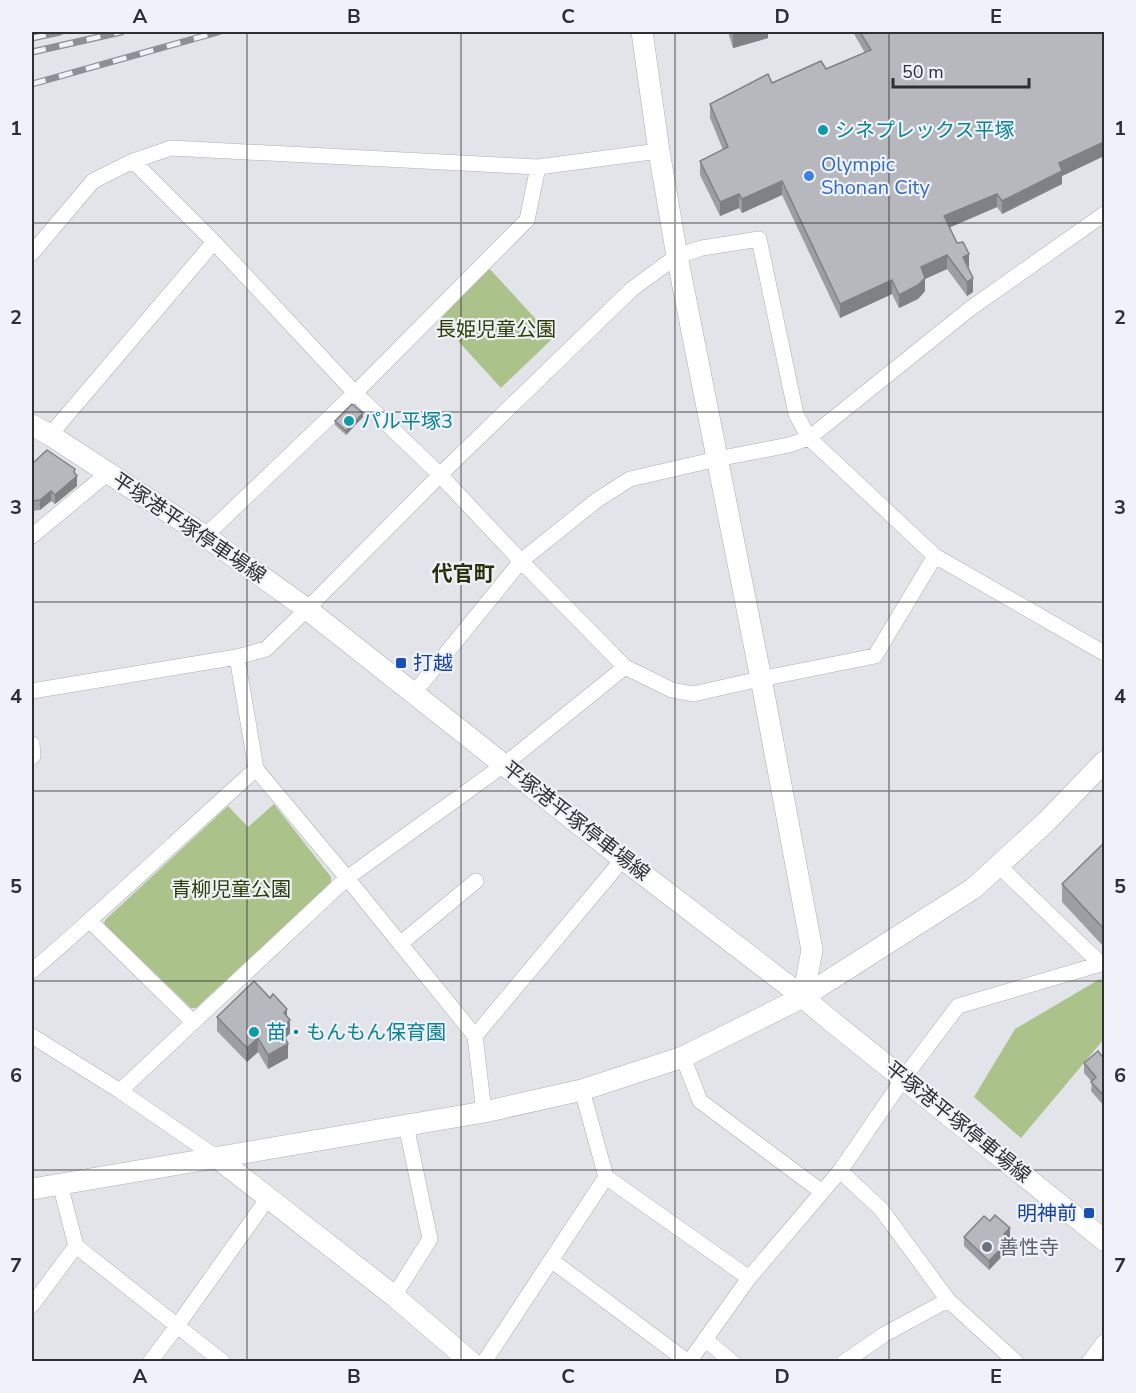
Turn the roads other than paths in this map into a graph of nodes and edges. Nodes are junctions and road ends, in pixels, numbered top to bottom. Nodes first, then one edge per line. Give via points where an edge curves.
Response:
1 (642, 32) edge
2 (659, 151) junction
3 (133, 161) junction
4 (538, 167) junction
5 (1104, 214) edge
6 (214, 242) junction
7 (32, 254) edge
8 (677, 256) junction
9 (354, 393) junction
10 (32, 425) edge
11 (50, 435) junction
12 (809, 438) junction
13 (717, 459) junction
14 (108, 473) junction
15 (440, 475) junction
16 (32, 536) edge
17 (205, 536) junction
18 (935, 556) junction
19 (521, 561) junction
20 (307, 609) junction
21 (1104, 652) edge
22 (237, 657) junction
23 (625, 667) junction
24 (760, 679) junction
25 (32, 691) edge
26 (414, 693) junction
27 (32, 744) edge
28 (32, 757) edge
29 (505, 764) junction
30 (256, 769) junction
31 (1101, 773) edge
32 (623, 859) junction
33 (999, 866) junction
34 (347, 878) junction
35 (476, 881) dead end
36 (90, 921) junction
37 (400, 944) junction
38 (1103, 963) edge
39 (32, 971) edge
40 (803, 997) junction
41 (193, 1022) junction
42 (32, 1036) edge
43 (475, 1036) junction
44 (683, 1057) junction
45 (903, 1079) junction
46 (582, 1090) junction
47 (120, 1091) junction
48 (484, 1112) junction
49 (406, 1125) junction
50 (216, 1157) junction
51 (840, 1171) junction
52 (606, 1177) junction
53 (60, 1184) junction
54 (32, 1189) edge
55 (822, 1192) junction
56 (268, 1198) junction
57 (1104, 1240) edge
58 (76, 1246) junction
59 (551, 1260) junction
60 (749, 1278) junction
61 (394, 1296) junction
62 (948, 1300) junction
63 (32, 1305) edge
64 (177, 1326) junction
65 (705, 1339) junction
66 (1104, 1342) edge
67 (150, 1362) edge
68 (223, 1362) edge
69 (471, 1362) edge
70 (484, 1362) edge
71 (688, 1362) edge
72 (732, 1362) edge
73 (844, 1362) edge
74 (1016, 1362) edge
75 (1089, 1362) edge

1 - 2 street
2 - 4 street
2 - 8 street
3 - 4 street via 171,148
3 - 6 street
3 - 7 street via 93,181
4 - 9 street via 527,220
5 - 12 street via 970,308
6 - 9 street
6 - 11 street
8 - 12 street via 759,239 796,414
8 - 13 street
8 - 15 street via 632,289
9 - 15 street
9 - 17 street
10 - 11 street, 平塚港平塚停車場線
11 - 14 street, 平塚港平塚停車場線
12 - 13 street
12 - 18 street
13 - 19 street via 630,479 597,500
13 - 24 street
14 - 16 street
14 - 17 street, 平塚港平塚停車場線
15 - 19 street
15 - 20 street
17 - 20 street, 平塚港平塚停車場線
18 - 21 street
18 - 24 street via 875,656
19 - 23 street
19 - 26 street
20 - 22 street via 266,649
20 - 26 street, 平塚港平塚停車場線
22 - 25 street
22 - 30 street
23 - 24 street via 672,690 693,694
23 - 29 street
24 - 40 street via 812,950
26 - 29 street, 平塚港平塚停車場線
27 - 28 street
29 - 32 street, 平塚港平塚停車場線
29 - 34 street
30 - 34 street
30 - 36 street
31 - 33 street
32 - 40 street, 平塚港平塚停車場線
32 - 43 street
33 - 38 street
33 - 40 street via 974,888
34 - 37 street
34 - 41 street
35 - 37 street
36 - 39 street
36 - 41 street
37 - 43 street
38 - 45 street via 958,1006
40 - 44 street
40 - 45 street, 平塚港平塚停車場線
41 - 47 street
42 - 47 street
43 - 48 street
44 - 46 street
44 - 55 street via 700,1101
45 - 51 street
45 - 57 street, 平塚港平塚停車場線
46 - 48 street
46 - 52 street
47 - 50 street
48 - 49 street
49 - 50 street
49 - 61 street via 430,1239
50 - 53 street
50 - 56 street
51 - 55 street
51 - 62 street via 881,1209
52 - 59 street
52 - 60 street
53 - 54 street
53 - 58 street
55 - 60 street
56 - 61 street
56 - 64 street
58 - 63 street
58 - 64 street
59 - 70 street
59 - 71 street
60 - 65 street
61 - 69 street
62 - 73 street via 885,1334
62 - 74 street
64 - 67 street
64 - 68 street
65 - 71 street
65 - 72 street
66 - 75 street

